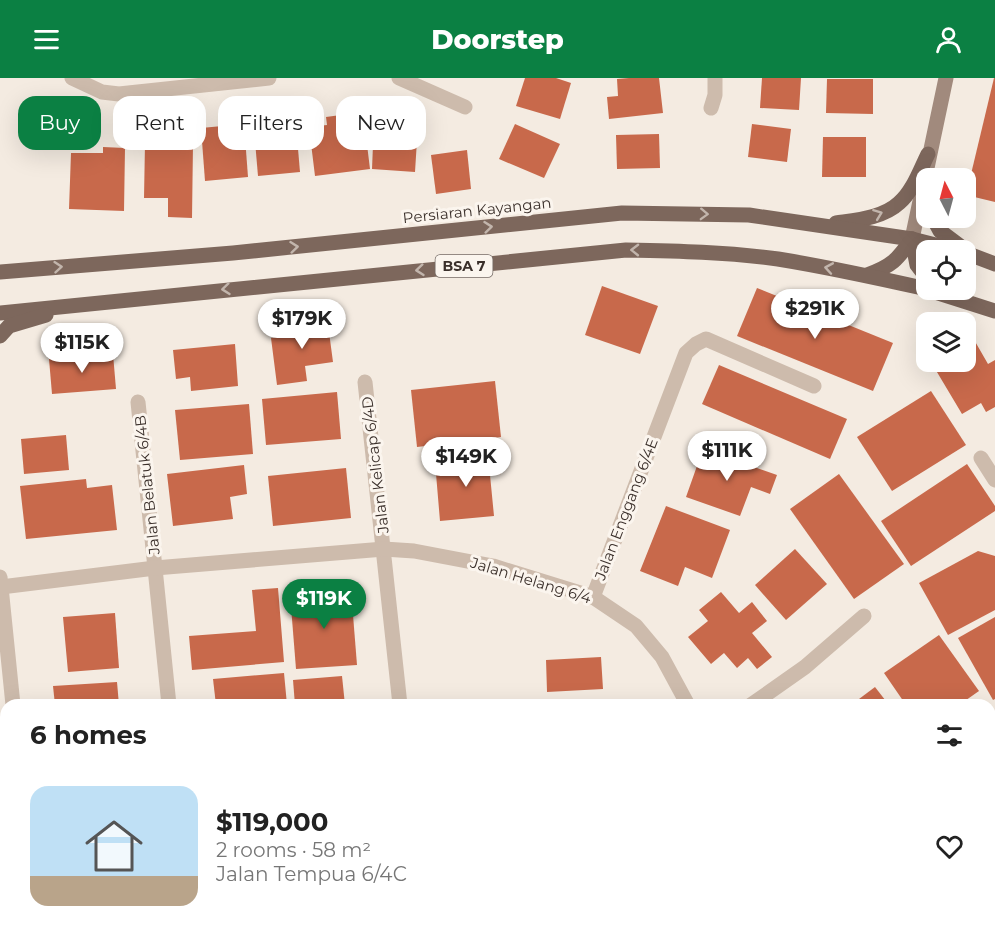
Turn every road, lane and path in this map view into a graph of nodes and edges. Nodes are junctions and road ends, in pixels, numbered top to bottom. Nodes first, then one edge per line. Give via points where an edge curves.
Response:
1 (72, 78) edge
2 (269, 78) edge
3 (399, 78) edge
4 (715, 78) edge
5 (946, 78) edge
6 (465, 107) dead end
7 (711, 108) dead end
8 (928, 154) junction
9 (928, 168) edge
10 (821, 226) junction
11 (938, 228) edge
12 (912, 239) junction
13 (916, 240) edge
14 (952, 240) edge
15 (976, 256) edge
16 (916, 260) edge
17 (995, 264) edge
18 (0, 272) edge
19 (866, 275) junction
20 (916, 286) edge
21 (963, 300) edge
22 (89, 303) junction
23 (995, 311) edge
24 (0, 313) edge
25 (0, 336) edge
26 (365, 382) dead end
27 (814, 386) dead end
28 (138, 402) dead end
29 (981, 458) dead end
30 (995, 480) edge
31 (384, 549) junction
32 (155, 568) junction
33 (1, 582) edge
34 (593, 597) junction
35 (864, 616) dead end
36 (12, 699) edge
37 (168, 699) edge
38 (399, 699) edge
39 (685, 699) edge
40 (760, 699) edge

1 - 2 street via 102,92 119,94
3 - 6 street
4 - 7 street
5 - 8 street
8 - 9 main road
10 -> 8 main road via 869,217 899,204
8 - 12 street
10 - 12 main road, Persiaran Kayangan
18 -> 10 main road, Persiaran Kayangan via 233,253 622,213 749,215
11 - 14 main road
12 - 13 main road, Persiaran Kayangan
12 - 16 main road
12 - 19 main road via 897,261
15 - 17 main road
19 - 20 main road, BSA 7
19 -> 22 main road, BSA 7 via 777,259 626,250
21 - 23 main road, BSA 7
22 - 24 main road, BSA 7
22 - 25 main road via 9,326
26 - 31 street, Jalan Kelicap 6/4D
27 - 34 street, Jalan Enggang 6/4E via 706,339 686,353
28 - 32 street, Jalan Belatuk 6/4B
29 - 30 street
31 - 32 street, Jalan Helang 6/4
31 - 34 street, Jalan Helang 6/4 via 493,566
31 - 38 street, Jalan Kelicap 6/4D
32 - 33 street, Jalan Helang 6/4
32 - 37 street, Jalan Belatuk 6/4B
33 - 36 street
34 - 39 street, Jalan Helang 6/4 via 636,626 662,657
35 - 40 street

